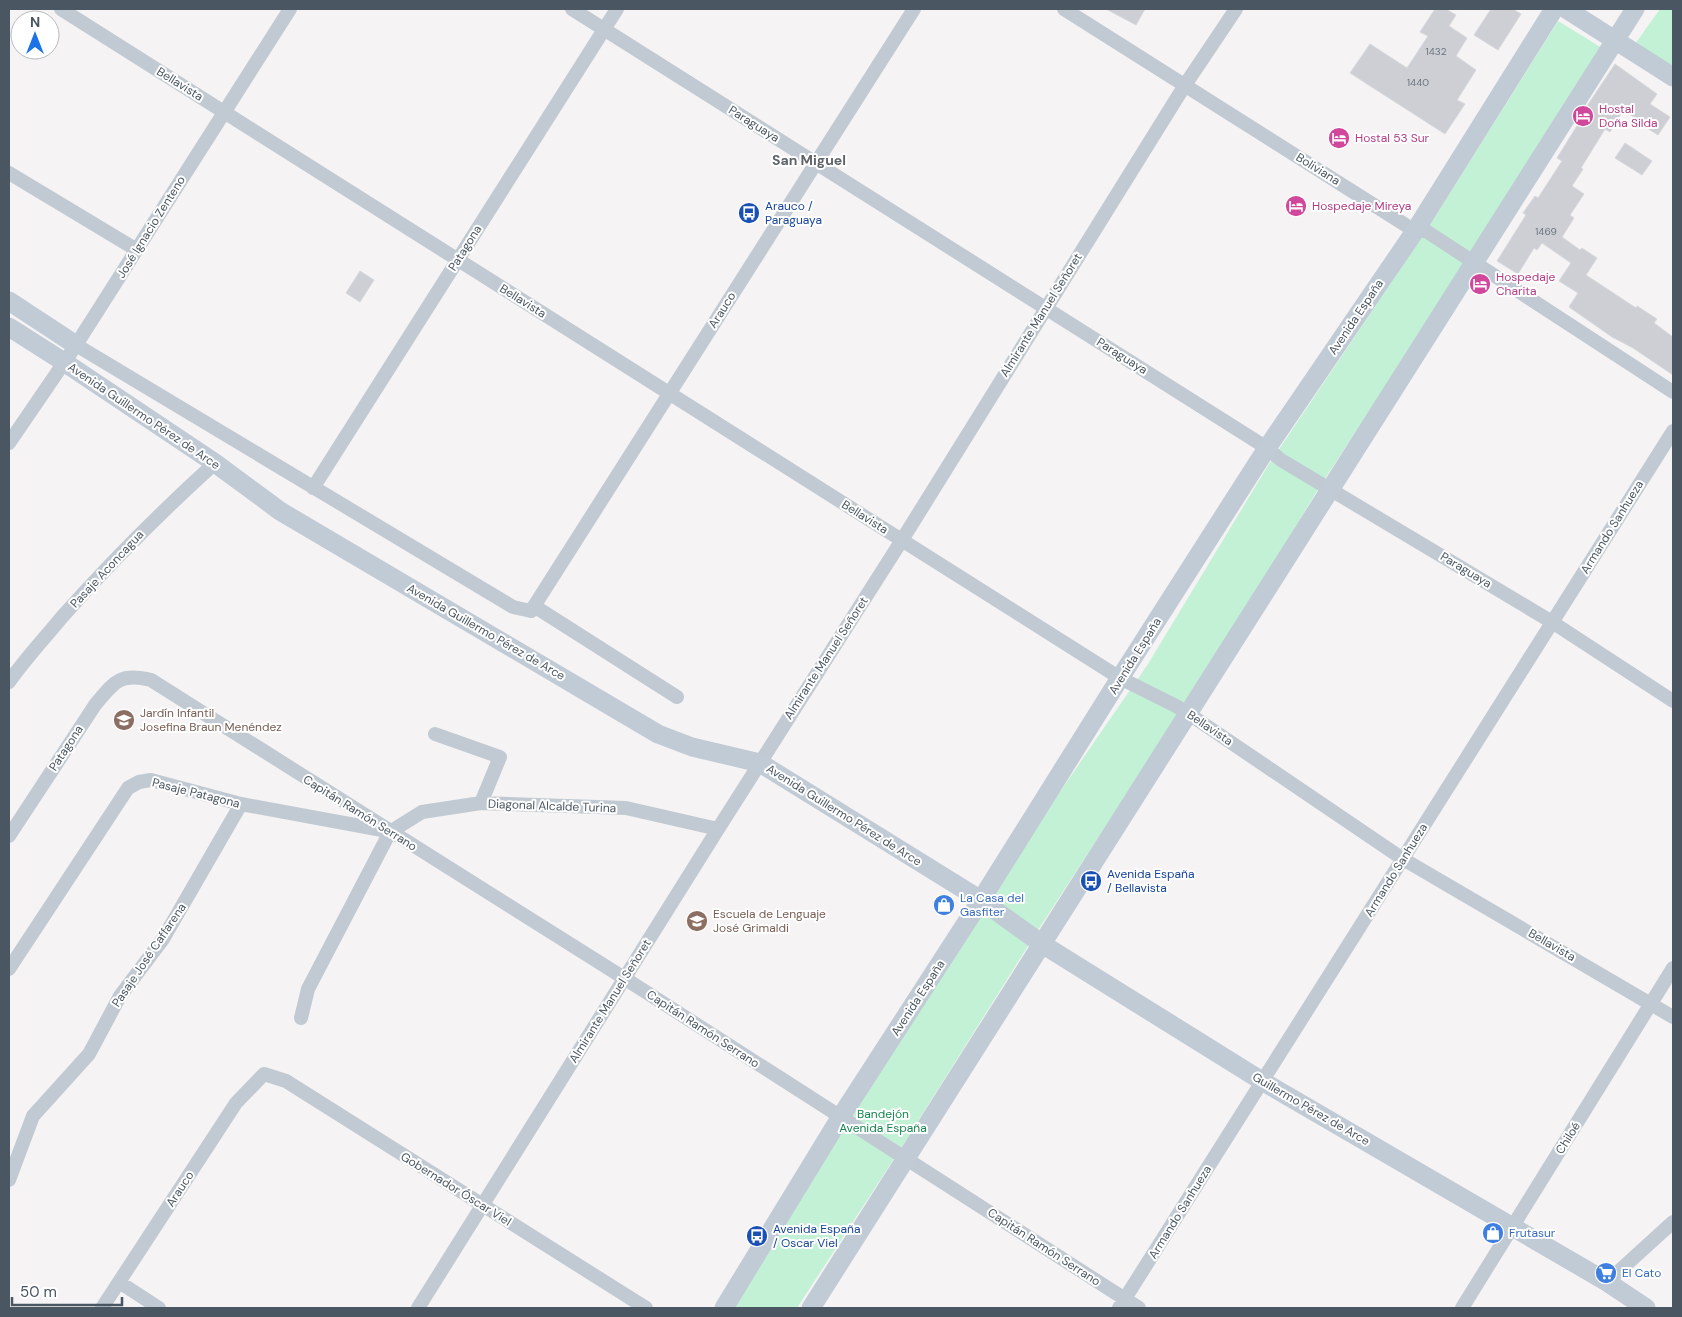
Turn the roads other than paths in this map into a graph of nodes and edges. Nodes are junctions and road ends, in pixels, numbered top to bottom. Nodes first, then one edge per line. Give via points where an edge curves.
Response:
1 (61, 9) edge
2 (290, 9) edge
3 (572, 9) edge
4 (617, 9) edge
5 (914, 9) edge
6 (1064, 9) edge
7 (1236, 9) edge
8 (1554, 9) edge
9 (1566, 9) edge
10 (1635, 9) edge
11 (604, 29) junction
12 (1616, 40) junction
13 (1673, 77) edge
14 (1185, 85) junction
15 (224, 112) junction
16 (816, 163) junction
17 (9, 173) edge
18 (1415, 230) junction
19 (137, 250) junction
20 (458, 260) junction
21 (1474, 263) junction
22 (9, 301) edge
23 (1045, 308) junction
24 (9, 327) edge
25 (76, 345) junction
26 (64, 362) junction
27 (1673, 392) edge
28 (669, 393) junction
29 (1673, 432) edge
30 (9, 443) edge
31 (1267, 448) junction
32 (215, 463) junction
33 (313, 488) junction
34 (1331, 489) junction
35 (902, 540) junction
36 (532, 609) junction
37 (1552, 622) junction
38 (136, 676) joint
39 (1120, 678) junction
40 (9, 682) edge
41 (677, 697) dead end
42 (1673, 701) edge
43 (1188, 714) junction
44 (435, 734) dead end
45 (760, 763) junction
46 (481, 803) junction
47 (241, 804) junction
48 (718, 829) junction
49 (390, 832) junction
50 (9, 836) edge
51 (1403, 859) junction
52 (981, 900) junction
53 (1042, 944) junction
54 (1673, 968) edge
55 (9, 969) edge
56 (624, 978) junction
57 (1651, 1003) junction
58 (1673, 1017) edge
59 (302, 1018) dead end
60 (264, 1074) joint
61 (1262, 1081) junction
62 (840, 1118) junction
63 (906, 1159) junction
64 (9, 1180) edge
65 (483, 1206) junction
66 (1673, 1222) edge
67 (1513, 1226) junction
68 (119, 1282) junction
69 (1608, 1282) junction
70 (1122, 1304) edge
71 (102, 1308) edge
72 (159, 1308) edge
73 (418, 1308) edge
74 (646, 1308) edge
75 (724, 1308) edge
76 (811, 1308) edge
77 (1139, 1308) edge
78 (1462, 1308) edge
79 (1646, 1308) edge

1 - 15 street, Bellavista
2 - 15 street, José Ignacio Zenteno
3 - 11 street, Paraguaya
4 - 11 street, Patagona
5 - 16 street, Arauco
6 - 14 street, Boliviana
7 - 14 street, Almirante Manuel Señoret
8 - 18 main road, Avenida España
9 - 12 main road
10 - 12 main road
11 - 16 street, Paraguaya
11 - 20 street, Patagona
12 - 13 main road
12 - 21 main road
14 - 18 street, Boliviana
14 - 23 street, Almirante Manuel Señoret
15 - 19 street, José Ignacio Zenteno
15 - 20 street, Bellavista
16 - 23 street, Paraguaya
16 - 28 street, Arauco
17 - 19 street
18 - 21 street, Boliviana via 1426,231
18 - 31 main road, Avenida España
19 - 25 street, José Ignacio Zenteno
20 - 28 street, Bellavista
20 - 33 street, Patagona
21 - 27 street, Boliviana
21 - 34 main road
22 - 25 main road, Avenida Guillermo Pérez de Arce
23 - 31 street, Paraguaya
23 - 35 street, Almirante Manuel Señoret
24 - 26 main road, Avenida Guillermo Pérez de Arce
25 - 26 street, José Ignacio Zenteno
25 - 33 street, Avenida Guillermo Pérez de Arce
26 - 30 street, José Ignacio Zenteno
26 - 32 main road, Avenida Guillermo Pérez de Arce
28 - 35 street, Bellavista
28 - 36 street, Arauco
29 - 37 street, Armando Sanhueza
31 - 34 street, Paraguaya via 1281,460
31 - 39 main road, Avenida España
32 - 40 street, Pasaje Aconcagua via 99,575
32 - 45 main road, Avenida Guillermo Pérez de Arce via 280,511 658,734 692,747
33 - 36 street, Avenida Guillermo Pérez de Arce via 513,607
34 - 37 street, Paraguaya
34 - 43 main road
35 - 39 street, Bellavista
35 - 45 street, Almirante Manuel Señoret
36 - 41 street, Avenida Guillermo Pérez de Arce
37 - 42 street, Paraguaya
37 - 51 street, Armando Sanhueza
38 - 49 street, Capitán Ramón Serrano via 151,680
38 - 50 street, Patagona via 124,678 110,687 95,704
39 - 43 street, Bellavista
39 - 52 main road, Avenida España
43 - 51 street, Bellavista
43 - 53 main road
44 - 46 street via 500,757
45 - 48 street, Almirante Manuel Señoret
45 - 52 main road, Avenida Guillermo Pérez de Arce
46 - 48 street, Diagonal Alcalde Turina via 626,808
46 - 49 street, Diagonal Alcalde Turina via 422,812
47 - 49 street, Pasaje Patagona
47 - 55 street, Pasaje Patagona via 151,780 128,788
47 - 64 street, Pasaje José Caffarena via 163,939 120,996 89,1054 33,1116
48 - 56 street, Almirante Manuel Señoret
49 - 56 street, Capitán Ramón Serrano
49 - 59 street via 308,989
51 - 57 street, Bellavista
51 - 61 street, Armando Sanhueza
52 - 53 main road, Guillermo Pérez de Arce
52 - 62 main road, Avenida España
53 - 61 main road, Guillermo Pérez de Arce
53 - 63 main road
54 - 57 street, Chiloé
56 - 62 street, Capitán Ramón Serrano
56 - 65 street, Almirante Manuel Señoret
57 - 58 street, Bellavista
57 - 67 street, Chiloé
60 - 65 street, Gobernador Óscar Viel via 286,1081
60 - 68 street, Arauco via 236,1103
61 - 67 main road, Guillermo Pérez de Arce
61 - 70 street, Armando Sanhueza
62 - 63 street, Capitán Ramón Serrano
62 - 75 main road, Avenida España
63 - 70 street, Capitán Ramón Serrano
63 - 76 main road
65 - 73 street, Almirante Manuel Señoret
65 - 74 street, Gobernador Óscar Viel
66 - 69 street
67 - 69 main road, Guillermo Pérez de Arce
67 - 78 street, Chiloé
68 - 71 street, Arauco
68 - 72 street
69 - 79 main road, Guillermo Pérez de Arce
70 - 77 street, Capitán Ramón Serrano

